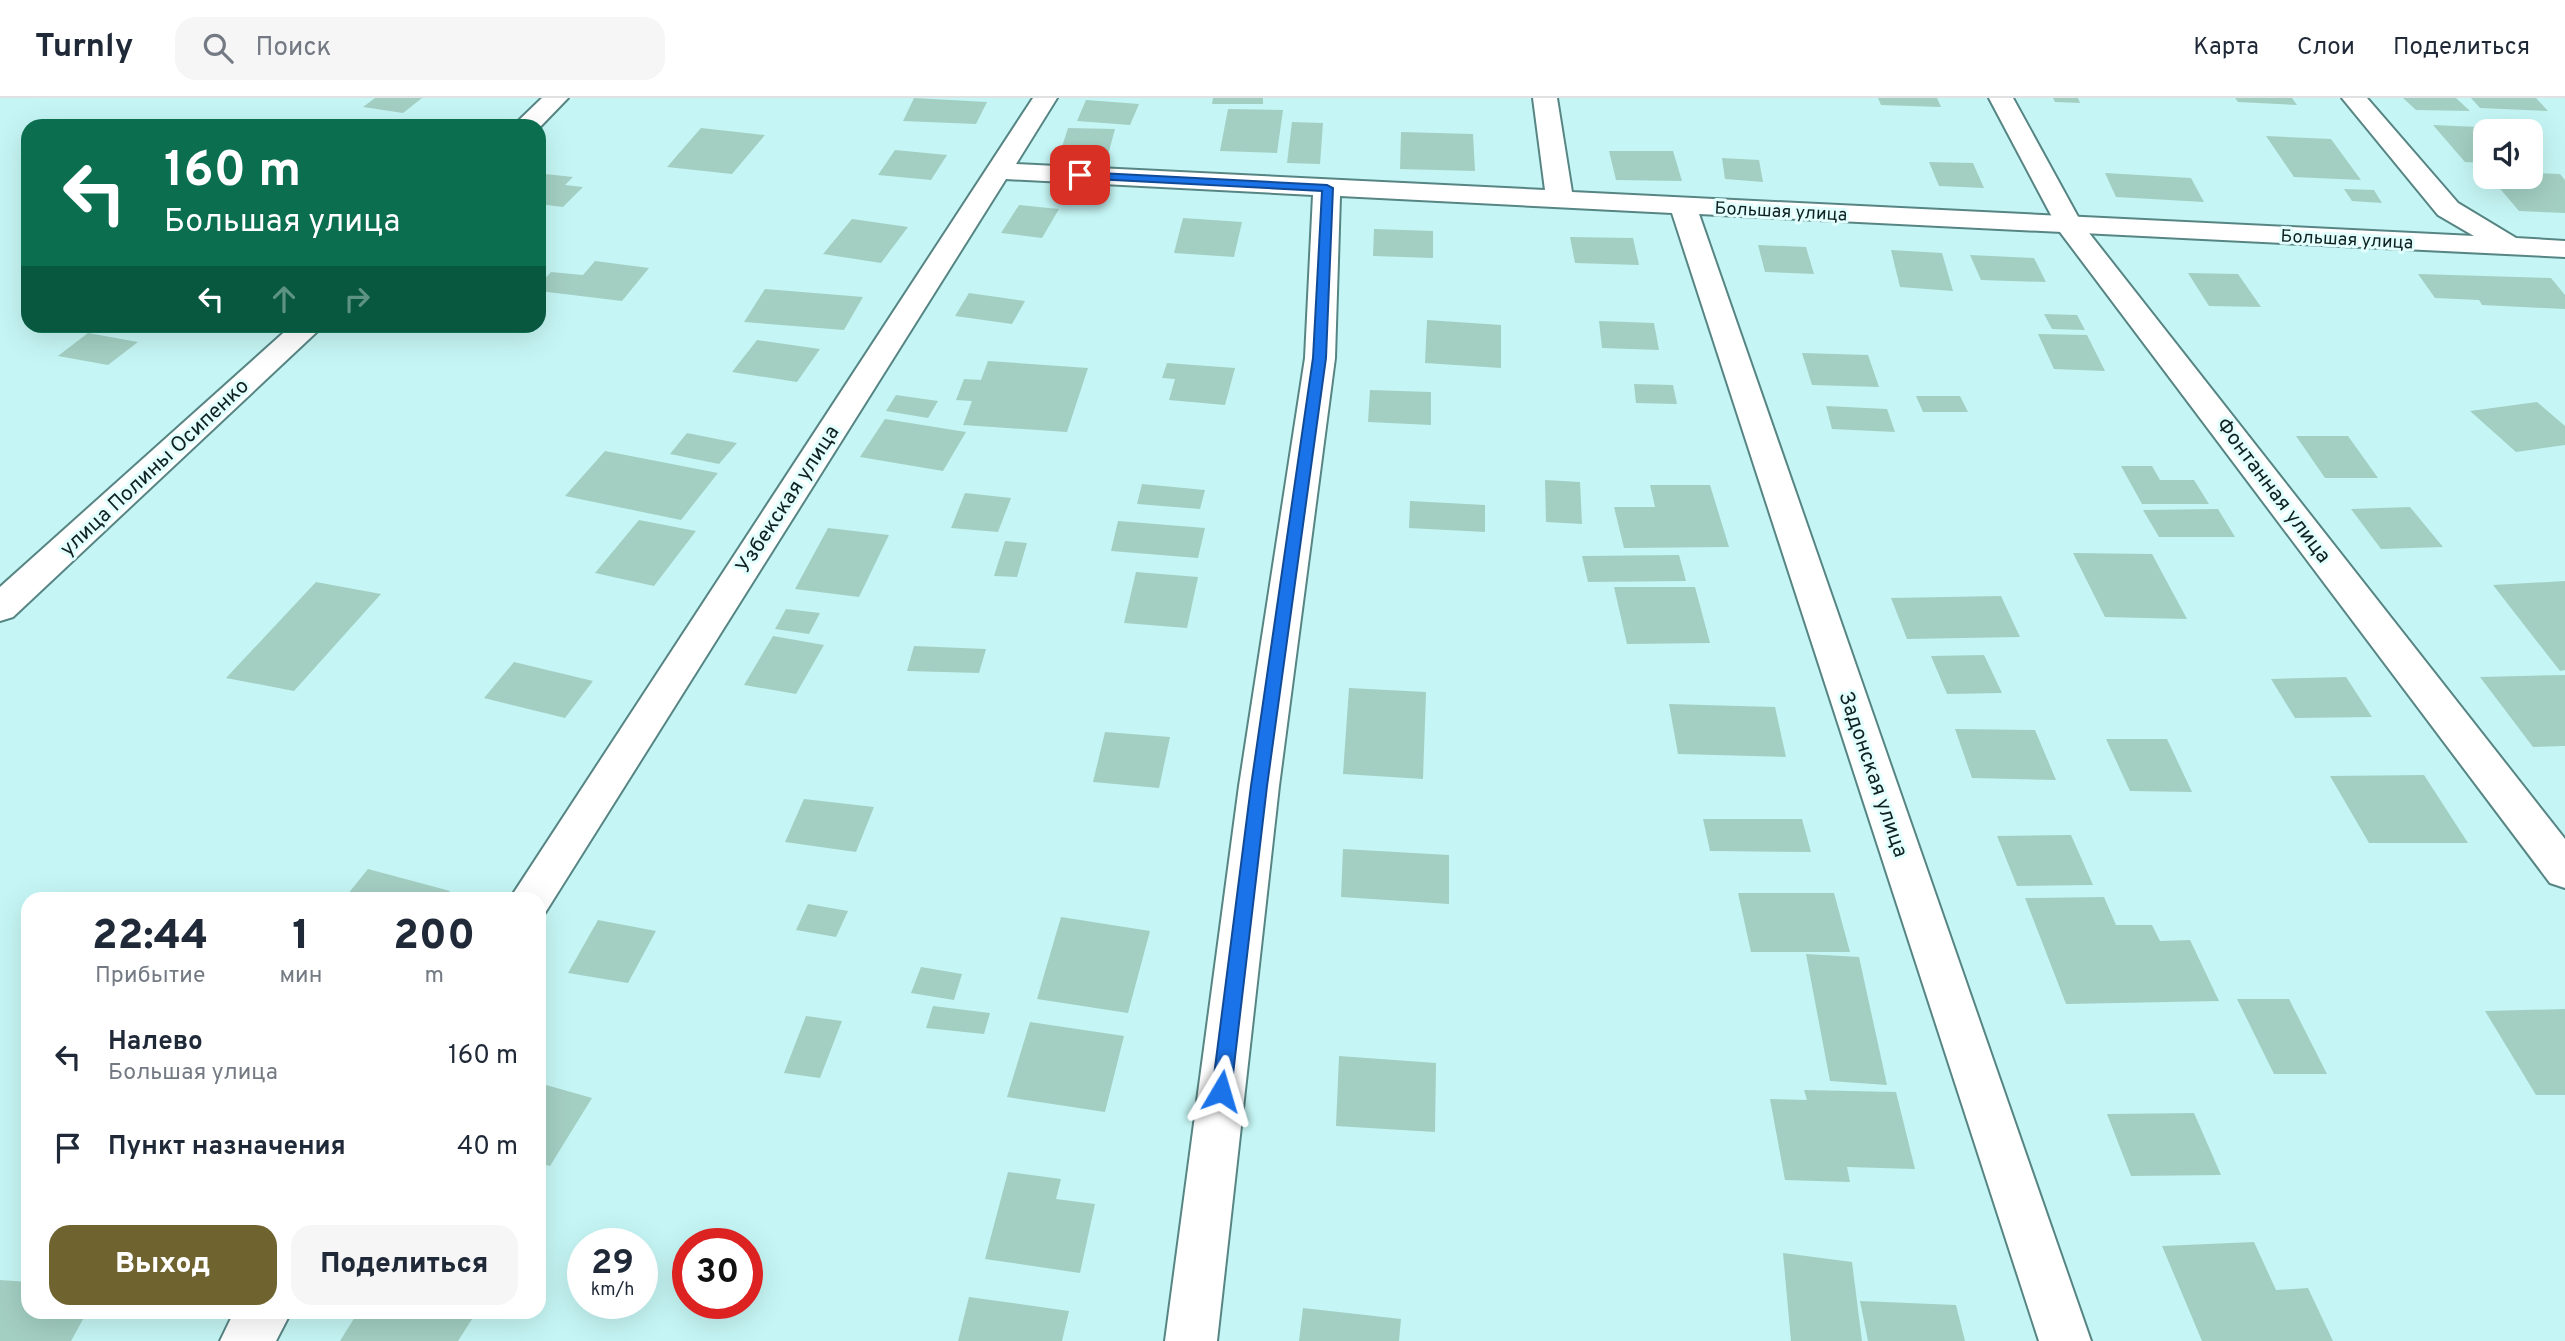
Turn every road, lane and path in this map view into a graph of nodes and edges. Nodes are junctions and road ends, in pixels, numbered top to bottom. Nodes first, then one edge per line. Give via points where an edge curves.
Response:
1 (556, 98) edge
2 (1045, 98) edge
3 (1545, 98) edge
4 (2001, 98) edge
5 (2354, 98) edge
6 (534, 119) edge
7 (998, 171) junction
8 (1327, 188) junction
9 (1559, 197) junction
10 (1683, 206) junction
11 (2070, 226) junction
12 (2512, 247) junction
13 (2565, 249) edge
14 (2565, 269) edge
15 (300, 333) edge
16 (0, 608) edge
17 (2565, 870) edge
18 (535, 892) edge
19 (260, 1319) edge
20 (246, 1341) edge
21 (1191, 1341) edge
22 (2065, 1341) edge

1 - 6 street
2 - 7 street, Узбекская улица
3 - 9 street
4 - 11 street, Фонтанная улица
5 - 12 street via 2448,209
7 - 8 street, Большая улица
7 - 18 street, Узбекская улица
8 - 9 street, Большая улица
8 - 21 street via 1320,358 1259,786
9 - 10 street, Большая улица
10 - 11 street, Большая улица
10 - 22 street, Задонская улица
11 - 12 street, Большая улица
11 - 17 street, Фонтанная улица
12 - 13 street, Большая улица
12 - 14 street
15 - 16 street, улица Полины Осипенко
19 - 20 street

